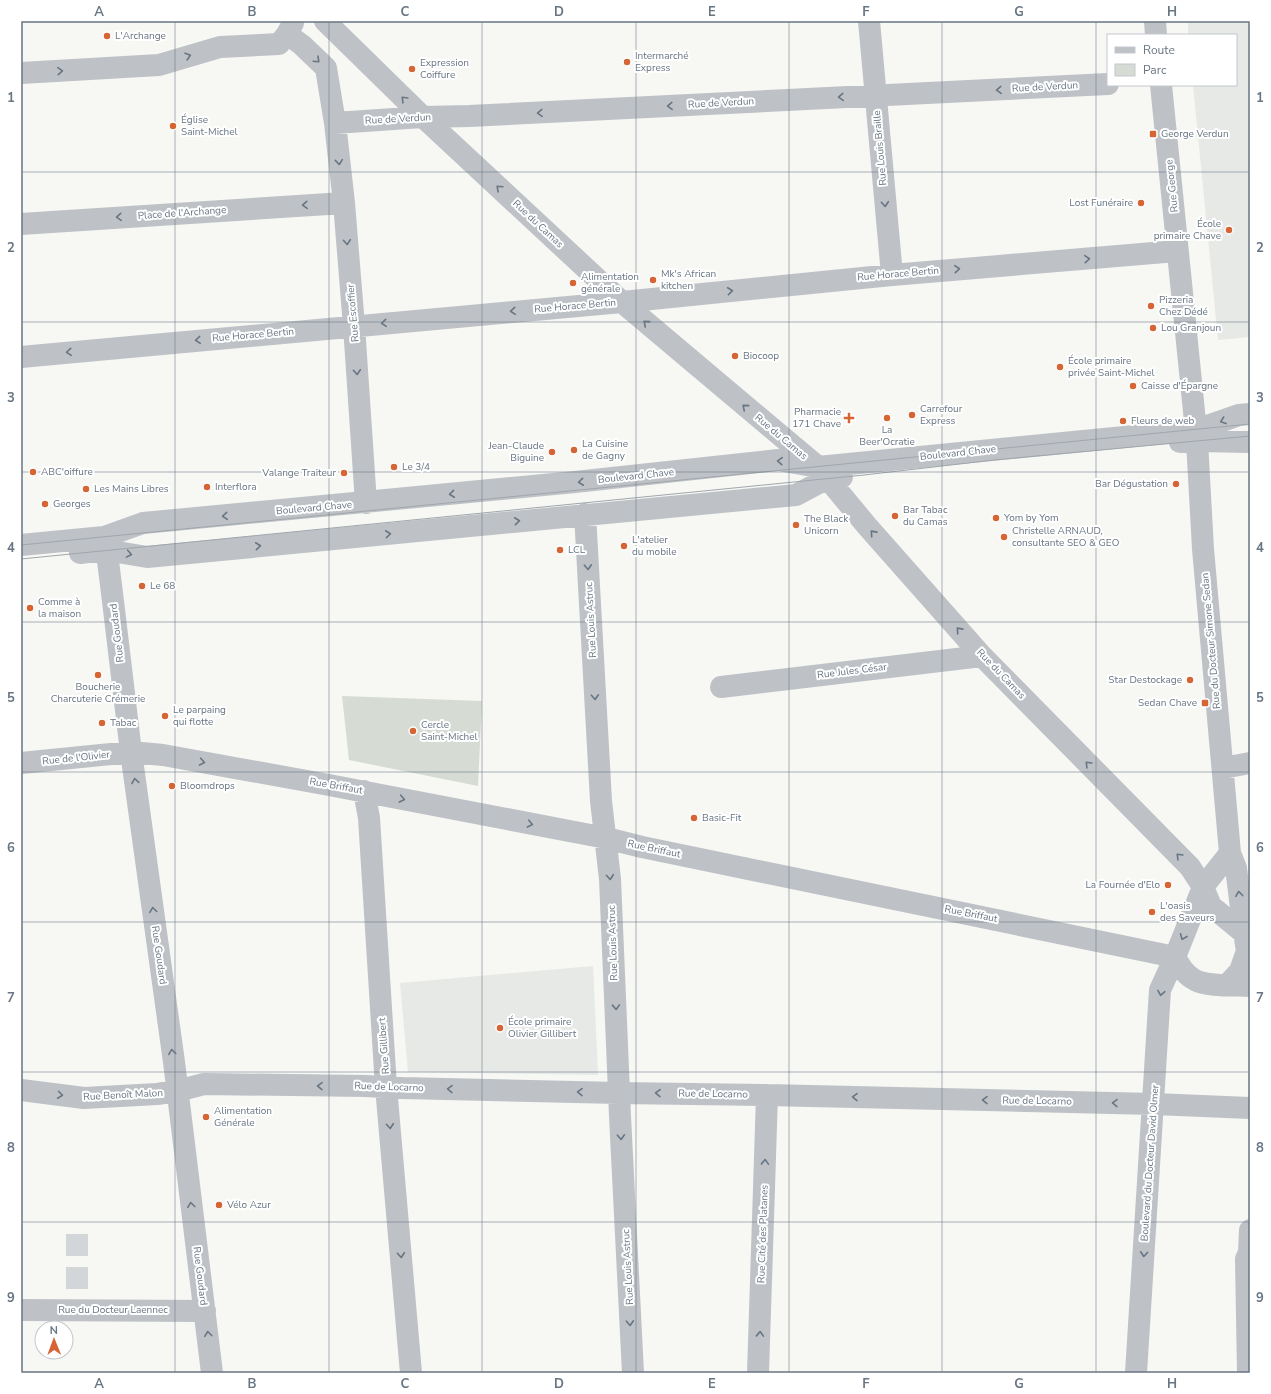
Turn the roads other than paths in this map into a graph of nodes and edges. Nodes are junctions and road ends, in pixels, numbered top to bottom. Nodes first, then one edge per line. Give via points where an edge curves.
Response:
1 (325, 21) edge
2 (869, 21) edge
3 (1155, 21) edge
4 (291, 28) edge
5 (1156, 34) edge
6 (21, 74) edge
7 (1107, 84) edge
8 (1161, 86) edge
9 (875, 96) junction
10 (422, 117) junction
11 (335, 123) junction
12 (344, 203) junction
13 (21, 224) edge
14 (1177, 251) junction
15 (892, 274) junction
16 (622, 302) junction
17 (354, 326) junction
18 (21, 357) edge
19 (1250, 414) edge
20 (1197, 435) junction
21 (1250, 442) edge
22 (823, 473) junction
23 (366, 503) junction
24 (585, 514) junction
25 (105, 544) junction
26 (21, 545) edge
27 (21, 559) edge
28 (982, 656) junction
29 (721, 687) dead end
30 (131, 752) junction
31 (21, 763) edge
32 (1250, 763) edge
33 (1223, 768) junction
34 (364, 792) junction
35 (606, 838) junction
36 (1230, 853) junction
37 (1203, 887) junction
38 (1247, 935) edge
39 (1175, 956) junction
40 (1227, 985) junction
41 (1250, 986) edge
42 (386, 1087) junction
43 (21, 1090) edge
44 (177, 1091) junction
45 (619, 1093) junction
46 (767, 1094) junction
47 (1154, 1104) junction
48 (1250, 1108) edge
49 (1250, 1230) edge
50 (1249, 1252) edge
51 (21, 1310) edge
52 (205, 1311) junction
53 (212, 1373) edge
54 (411, 1373) edge
55 (633, 1373) edge
56 (758, 1373) edge
57 (1136, 1373) edge
58 (1248, 1373) edge

10 -> 1 street, Rue du Camas
2 - 9 street, Rue Louis Braille
3 - 5 street
6 -> 4 street via 159,65 220,47 279,44
4 -> 11 street via 302,45 326,68
7 -> 9 street, Rue de Verdun
8 - 14 street, Rue George
9 -> 10 street, Rue de Verdun
9 -> 15 street, Rue Louis Braille
10 - 11 street, Rue de Verdun
16 -> 10 street, Rue du Camas
11 -> 12 street, Rue Escoffier
12 -> 13 street, Place de l'Archange
12 -> 17 street, Rue Escoffier
15 -> 14 street, Rue Horace Bertin
14 - 20 street, Rue George
16 -> 15 street, Rue Horace Bertin
16 -> 17 street, Rue Horace Bertin
22 -> 16 street, Rue du Camas
17 -> 18 street, Rue Horace Bertin
17 -> 23 street, Rue Escoffier
19 -> 20 street, Boulevard Chave via 1239,415
20 - 21 street, Boulevard Chave
20 - 22 street, Boulevard Chave
20 - 33 street, Rue du Docteur Simone Sedan via 1203,549
22 -> 23 street, Boulevard Chave via 778,460
22 - 24 street, Boulevard Chave via 796,495
28 -> 22 street, Rue du Camas
23 -> 25 street, Boulevard Chave via 143,523
25 -> 24 street, Boulevard Chave via 147,557
24 -> 35 street, Rue Louis Astruc via 601,801
25 - 26 street, Boulevard Chave
25 - 27 street, Boulevard Chave
25 - 30 street, Rue Goudard
28 - 29 street, Rue Jules César
37 -> 28 street, Rue du Camas via 1190,867
30 - 31 street, Rue de l'Olivier
30 -> 34 street, Rue Briffaut via 163,755
44 -> 30 street, Rue Goudard
32 - 33 street
33 - 36 street, Rue du Docteur Simone Sedan
34 -> 35 street, Rue Briffaut
34 - 42 street, Rue Gillibert via 369,818
35 - 39 street, Rue Briffaut
35 -> 45 street, Rue Louis Astruc
36 - 37 street
38 -> 36 street, Rue du Docteur Simone Sedan via 1236,868
37 - 38 street, Rue du Camas via 1211,906
37 -> 39 street, Boulevard du Docteur David Olmer
38 - 40 street, Rue du Docteur Simone Sedan via 1248,951 1240,971
39 - 40 street via 1182,970 1195,980
39 -> 47 street, Boulevard du Docteur David Olmer via 1160,990
40 - 41 street
42 -> 44 street, Rue de Locarno via 204,1084
45 -> 42 street, Rue de Locarno
42 -> 54 street, Rue Gillibert
43 -> 44 street, Rue Benoît Malon via 84,1098
52 -> 44 street, Rue Goudard
46 -> 45 street, Rue de Locarno
45 -> 55 street, Rue Louis Astruc
47 -> 46 street, Rue de Locarno
56 -> 46 street, Rue Cité des Platanes
47 - 48 street, Rue de Locarno
47 -> 57 street, Boulevard du Docteur David Olmer
49 - 50 street
50 - 58 street via 1246,1259
51 - 52 street, Rue du Docteur Laennec via 77,1302
53 -> 52 street, Rue Goudard

